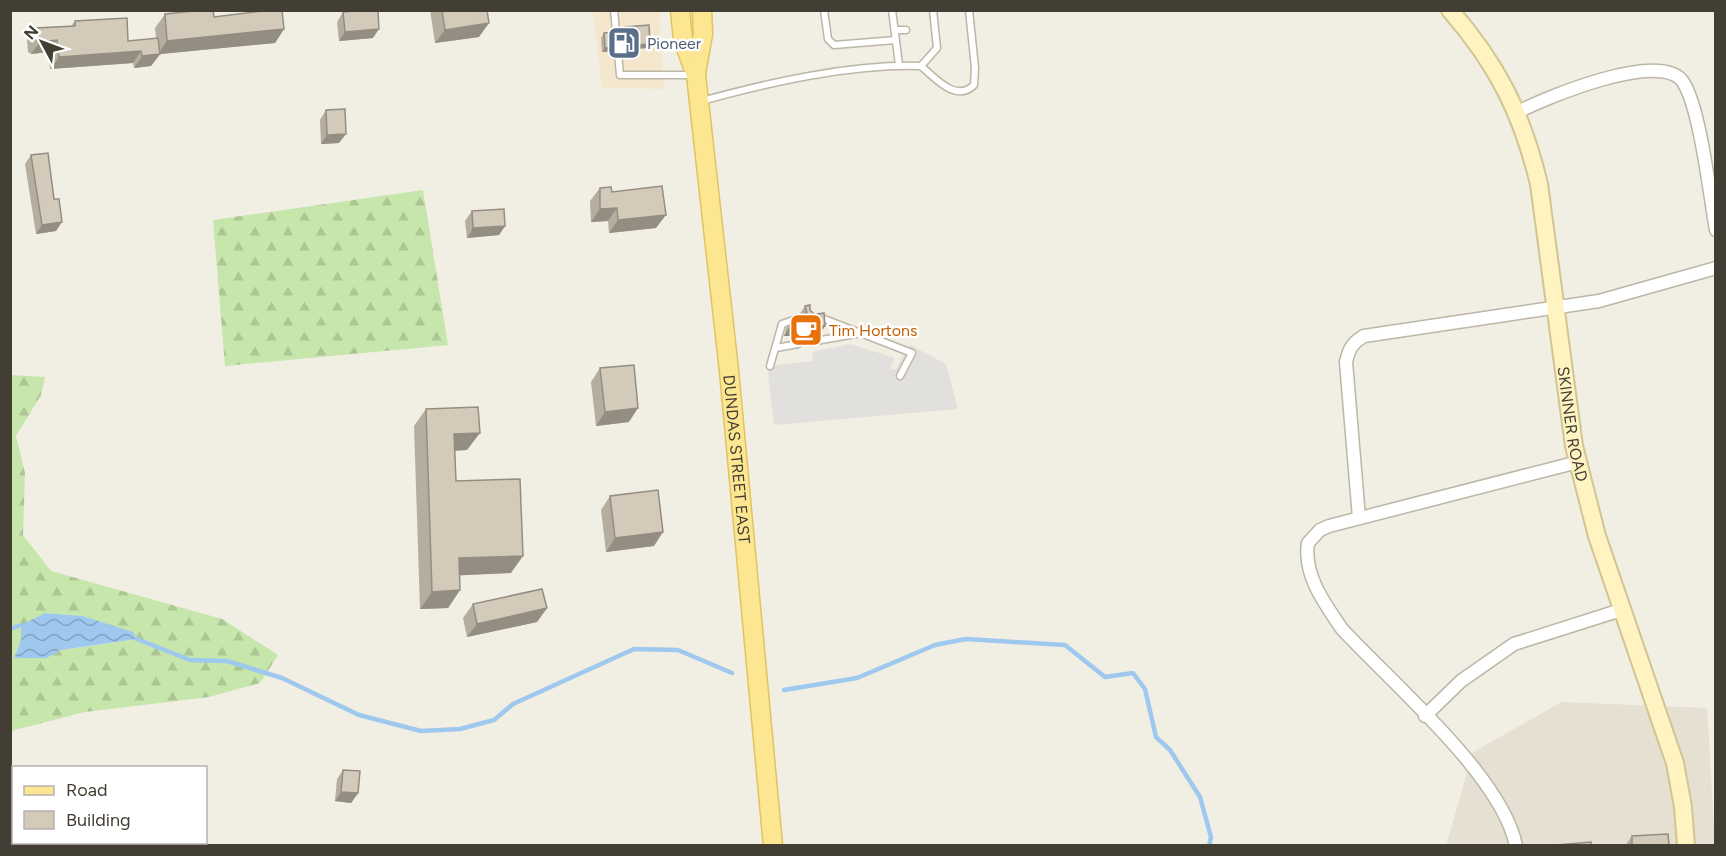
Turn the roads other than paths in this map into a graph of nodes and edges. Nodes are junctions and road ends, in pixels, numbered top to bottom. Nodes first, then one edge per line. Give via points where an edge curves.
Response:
1 (614, 10) edge
2 (680, 10) edge
3 (702, 10) edge
4 (824, 10) edge
5 (892, 10) edge
6 (933, 10) edge
7 (969, 10) edge
8 (1450, 10) edge
9 (895, 30) junction
10 (906, 30) dead end
11 (896, 40) junction
12 (899, 65) junction
13 (921, 66) junction
14 (696, 75) junction
15 (699, 102) junction
16 (1518, 112) junction
17 (1716, 230) edge
18 (1716, 268) edge
19 (1556, 309) junction
20 (808, 317) edge
21 (795, 319) edge
22 (862, 333) junction
23 (810, 342) edge
24 (798, 344) dead end
25 (776, 348) junction
26 (770, 366) dead end
27 (900, 376) dead end
28 (1578, 462) junction
29 (1359, 518) junction
30 (1621, 610) junction
31 (1425, 716) junction
32 (773, 846) edge
33 (1516, 846) edge
34 (1686, 846) edge

1 - 14 lane via 620,75
2 - 14 main road, DUNDAS STREET EAST via 683,40
3 - 14 main road, DUNDAS STREET EAST via 703,34
4 - 11 lane via 828,39 834,45
5 - 9 lane
6 - 13 lane via 931,28 937,48
7 - 13 lane via 974,85 968,91 958,92 943,86
8 - 16 street, SKINNER ROAD via 1498,72
9 - 10 lane
9 - 11 lane
11 - 12 lane
12 - 13 lane
12 - 15 lane via 768,83
14 - 15 main road, DUNDAS STREET EAST
15 - 32 main road, DUNDAS STREET EAST via 729,371
16 - 17 street via 1545,98 1595,82 1638,72 1674,75 1682,80 1687,91
16 - 19 street, SKINNER ROAD via 1539,184
18 - 19 street
19 - 28 street, SKINNER ROAD
19 - 29 street via 1364,336 1355,341 1346,362
20 - 22 lane via 819,316
21 - 25 lane via 782,324
22 - 23 lane
22 - 27 lane via 912,353
24 - 25 lane
25 - 26 lane
28 - 29 street
28 - 30 street, SKINNER ROAD
29 - 31 street via 1313,535 1306,551 1312,579 1342,629
30 - 31 street via 1514,644 1461,681
30 - 34 street, SKINNER ROAD via 1675,764
31 - 33 street via 1490,789 1505,813

